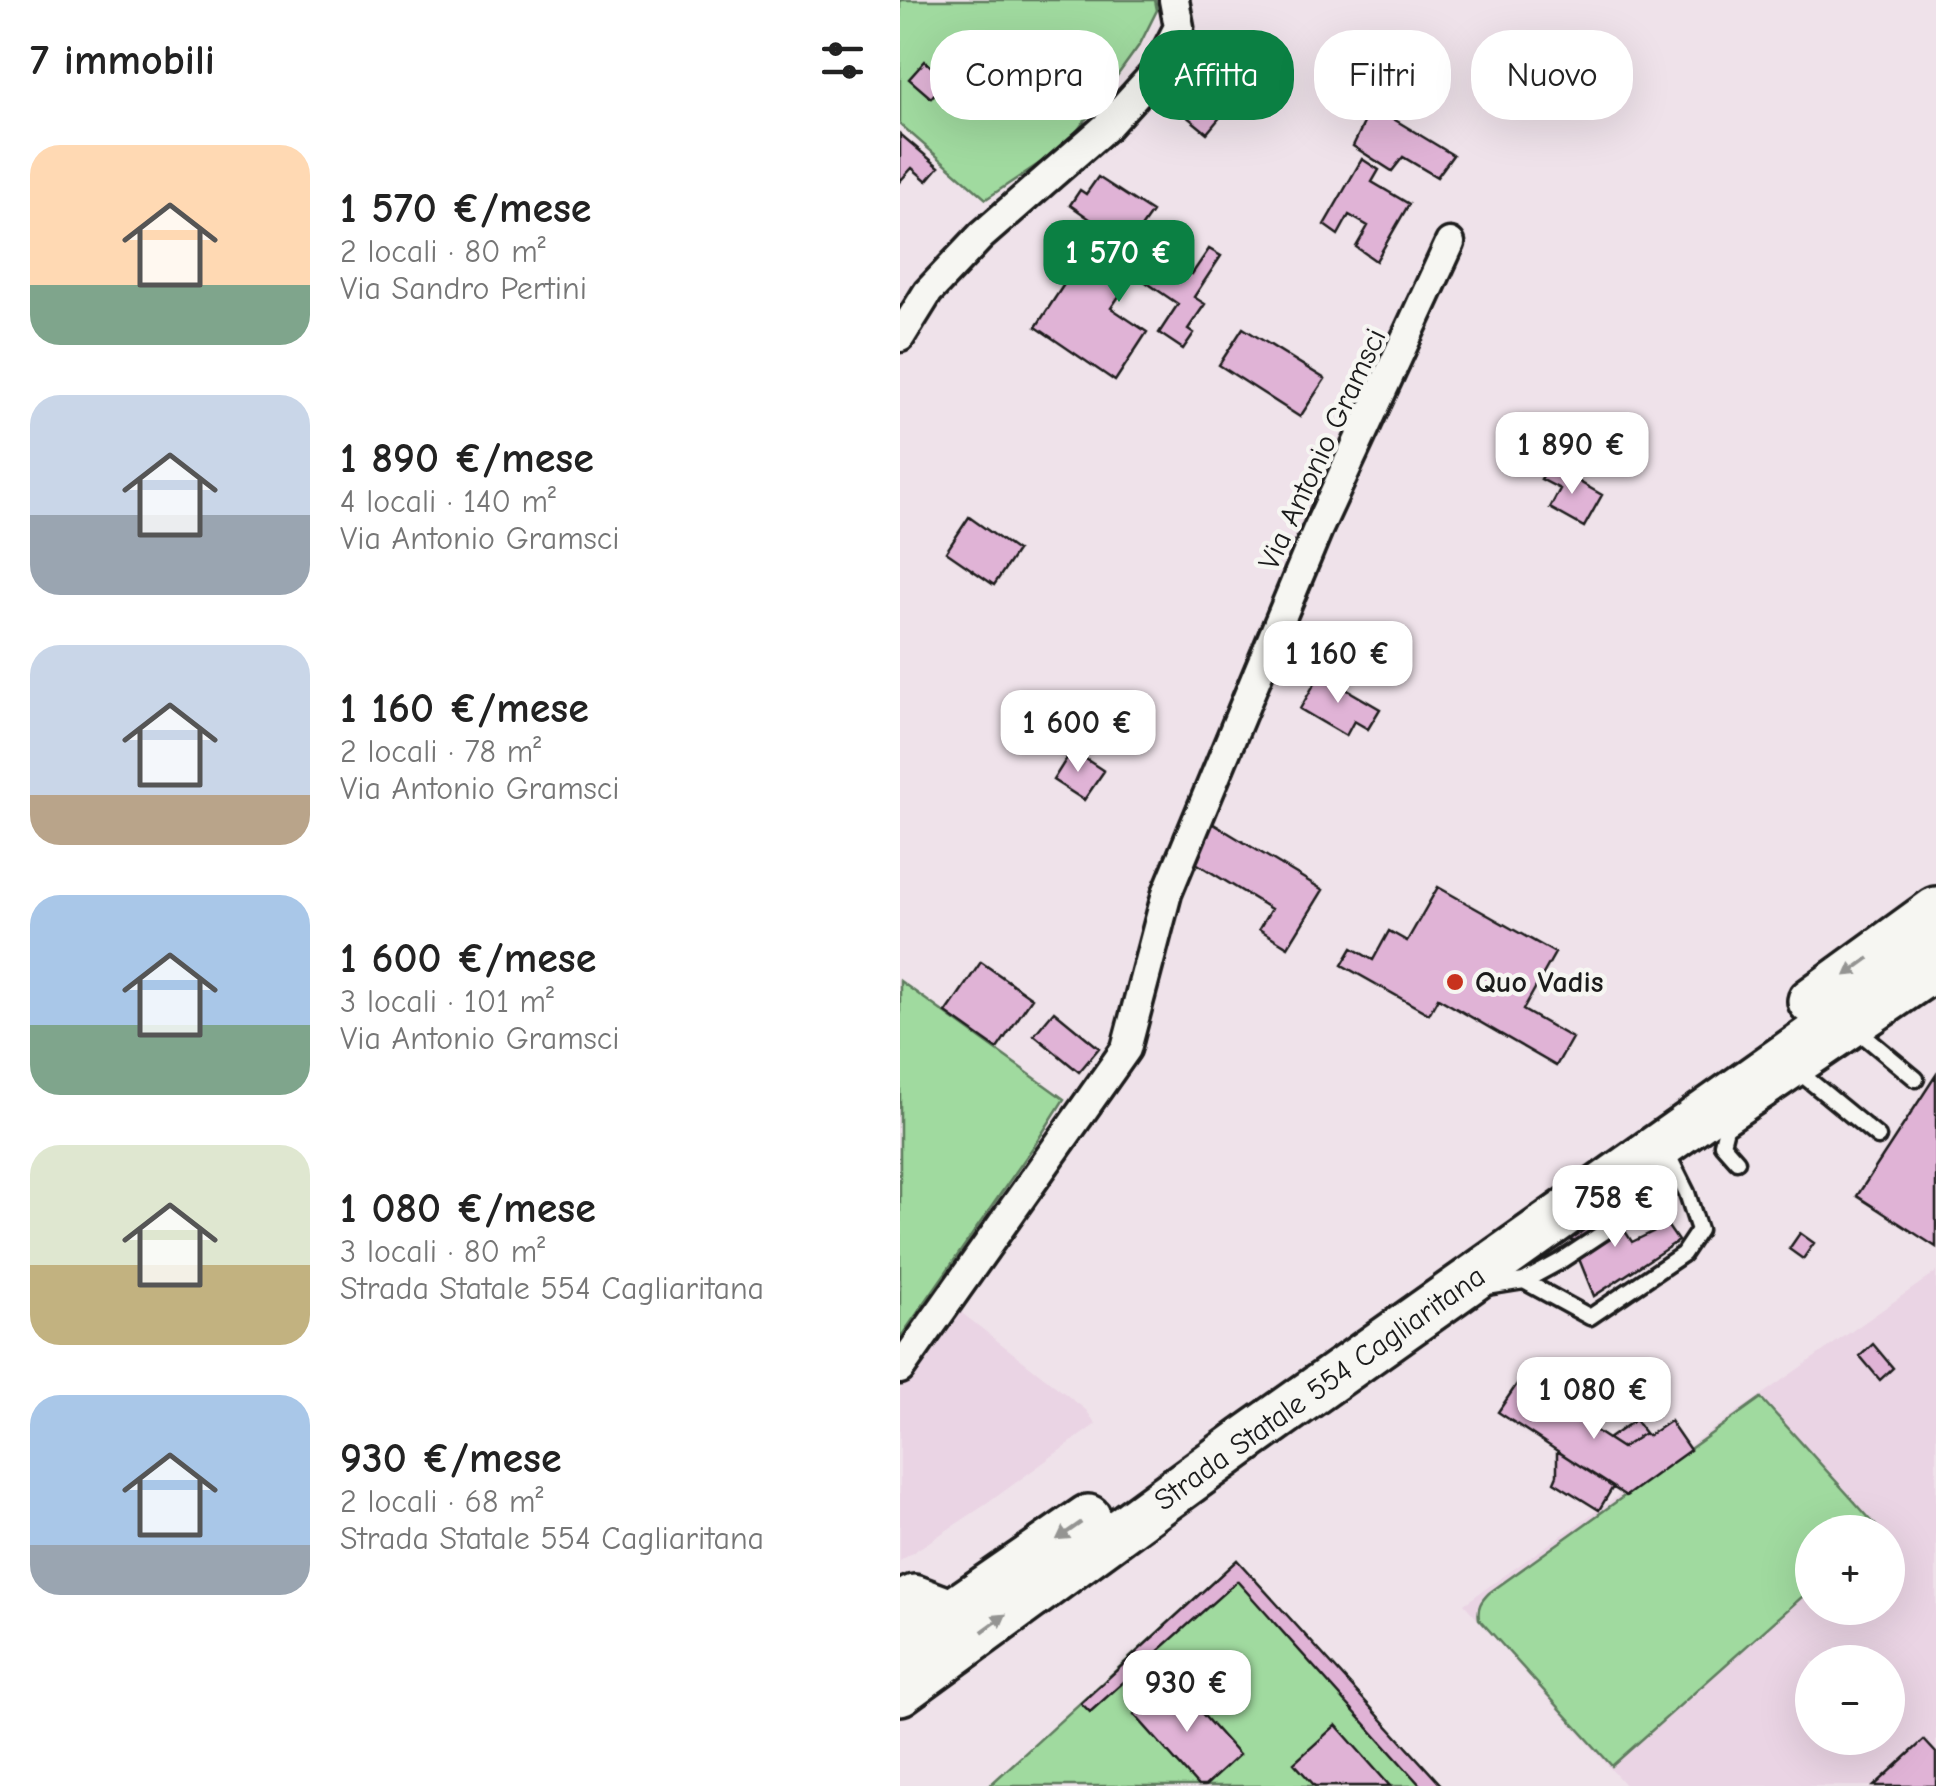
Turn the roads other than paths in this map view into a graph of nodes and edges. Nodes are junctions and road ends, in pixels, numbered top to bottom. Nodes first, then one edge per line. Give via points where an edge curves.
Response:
1 (1177, 13) edge
2 (1450, 243) dead end
3 (900, 337) edge
4 (1936, 910) edge
5 (1936, 950) edge
6 (1936, 985) edge
7 (1852, 1026) junction
8 (1793, 1067) junction
9 (1916, 1080) dead end
10 (1878, 1138) dead end
11 (1666, 1145) junction
12 (1737, 1161) dead end
13 (1524, 1281) junction
14 (1457, 1290) junction
15 (900, 1369) edge
16 (900, 1606) edge
17 (951, 1612) junction
18 (904, 1679) edge

1 - 3 street via 1155,73 1106,127 981,236 928,292
2 - 15 street, Via Antonio Gramsci via 1318,531 1167,894 1126,1049
4 -> 17 main road, Strada Statale 554 Cagliaritana via 1221,1426
5 - 7 main road, Strada Statale 554 Cagliaritana
6 - 7 lane
7 - 8 main road, Strada Statale 554 Cagliaritana
7 - 9 lane
8 - 10 lane
8 - 11 main road, Strada Statale 554 Cagliaritana
8 - 12 lane via 1726,1128 1722,1144
11 - 13 lane via 1666,1172 1650,1201
11 - 13 lane via 1699,1230 1683,1254 1590,1317
11 - 14 main road, Strada Statale 554 Cagliaritana
13 - 14 lane
18 -> 14 main road, Strada Statale 554 Cagliaritana
16 - 17 main road via 914,1598
17 - 18 main road, Strada Statale 554 Cagliaritana

